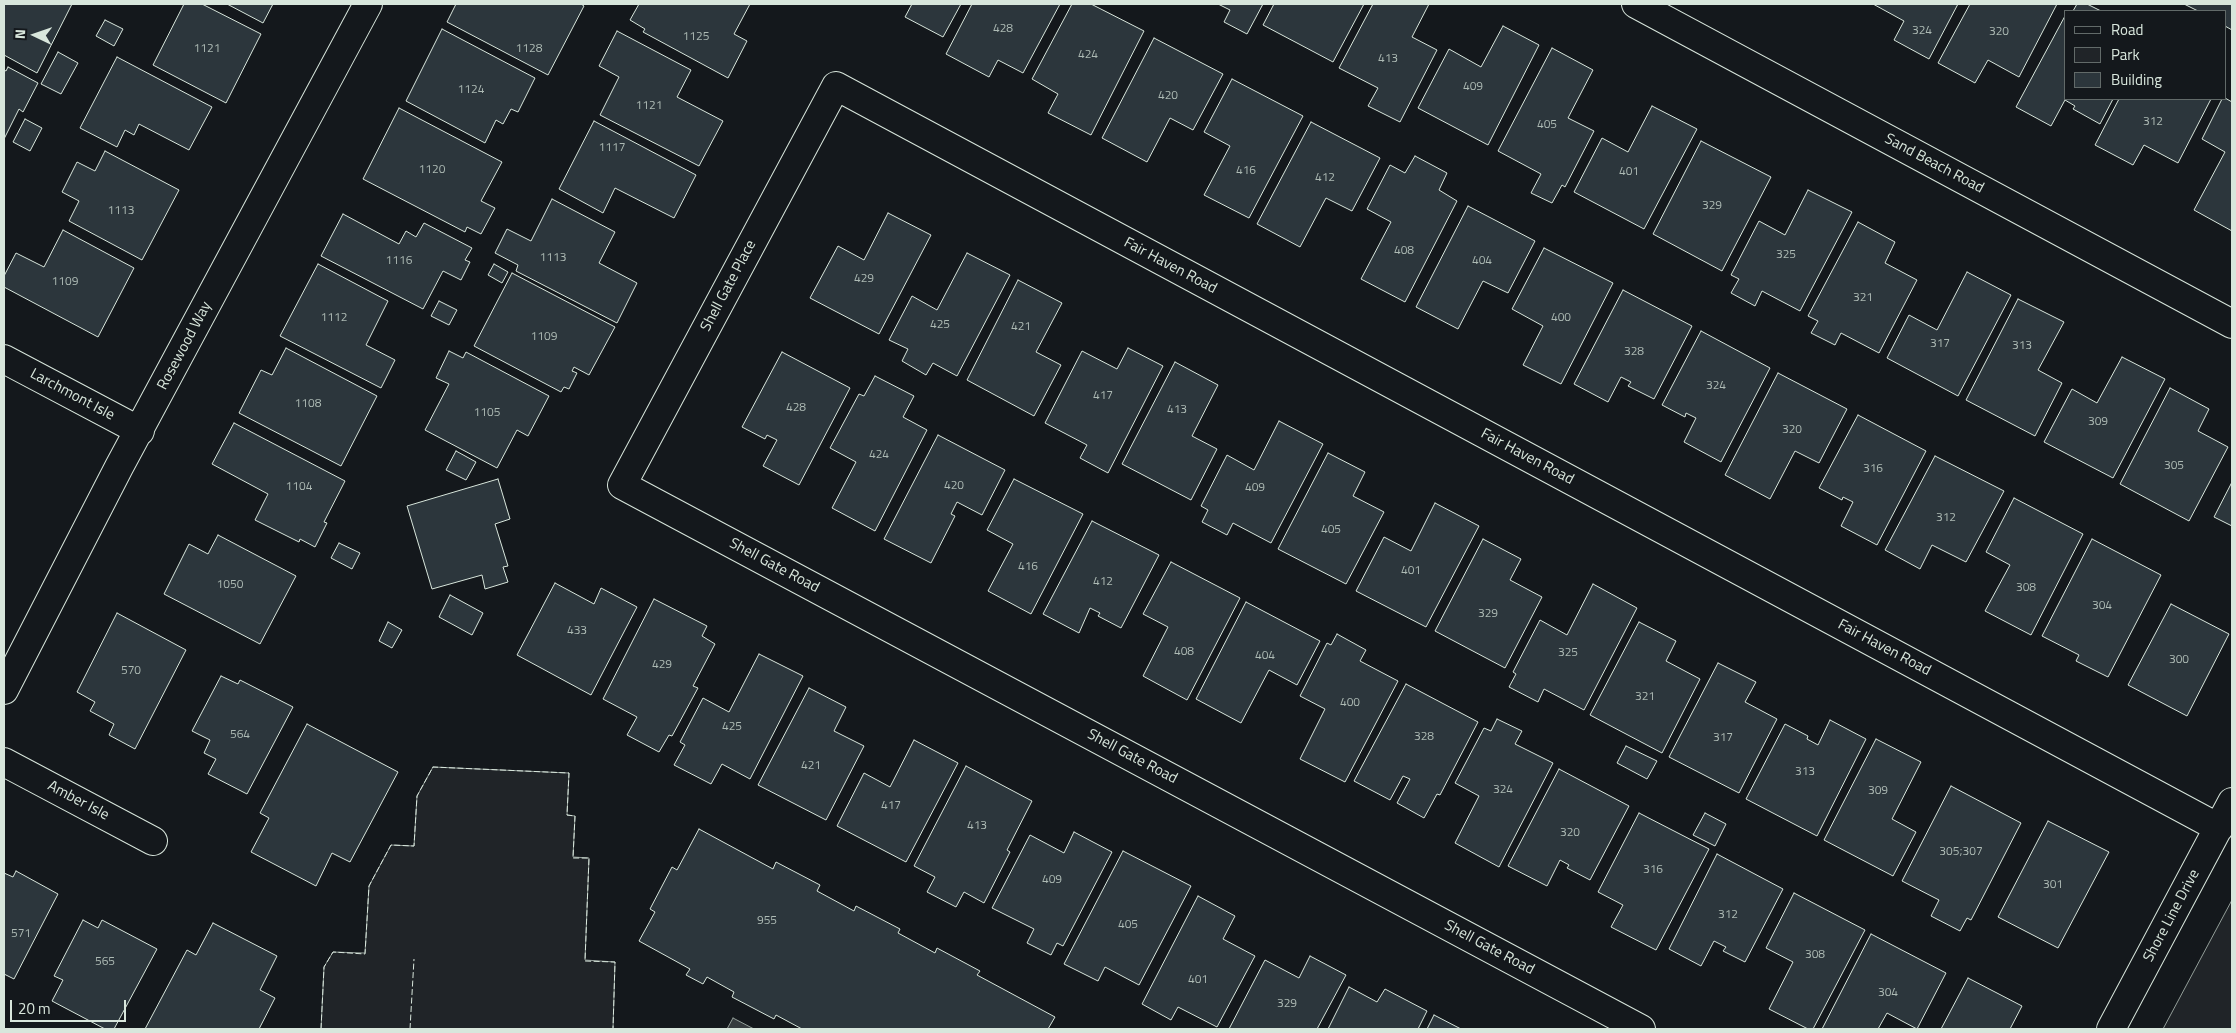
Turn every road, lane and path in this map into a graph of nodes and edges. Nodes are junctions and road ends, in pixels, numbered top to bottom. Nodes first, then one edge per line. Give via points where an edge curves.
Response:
1 (368, 4) edge
2 (1636, 4) edge
3 (836, 86) joint
4 (2232, 324) edge
5 (4, 359) edge
6 (140, 431) junction
7 (622, 485) joint
8 (4, 690) edge
9 (4, 762) edge
10 (2232, 802) edge
11 (2219, 828) junction
12 (153, 841) dead end
13 (1641, 1029) edge
14 (2111, 1029) edge

1 - 6 street, Rosewood Way
2 - 4 street, Sand Beach Road
3 - 7 street, Shell Gate Place
3 - 11 street, Fair Haven Road
5 - 6 street, Larchmont Isle
6 - 8 street, Rosewood Way
7 - 13 street, Shell Gate Road
9 - 12 street, Amber Isle
10 - 11 street, Shore Line Drive
11 - 14 street, Shore Line Drive

